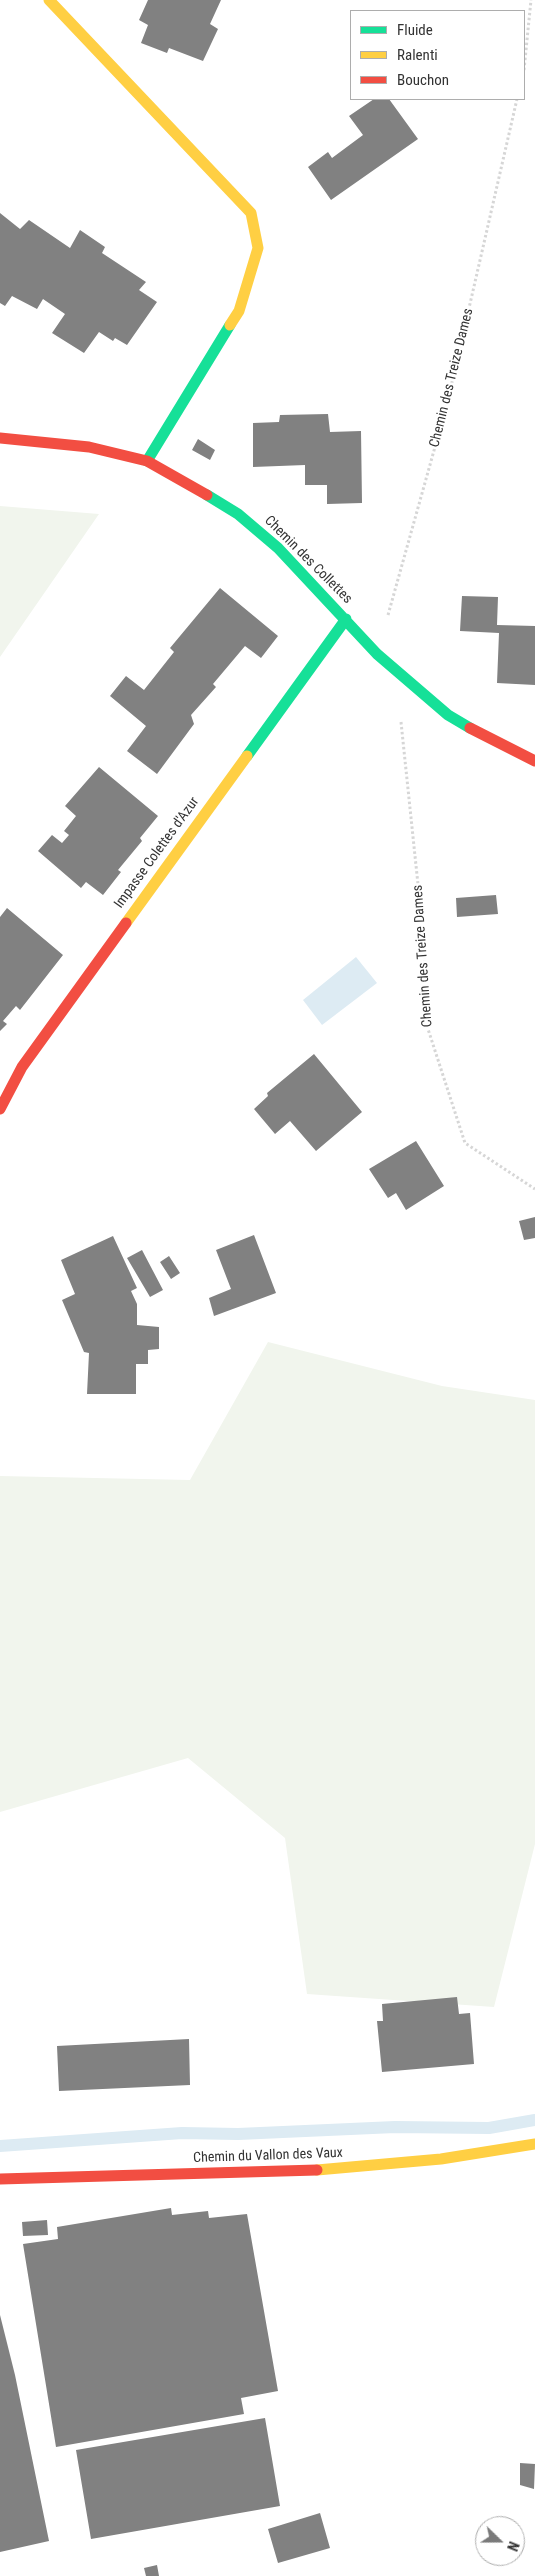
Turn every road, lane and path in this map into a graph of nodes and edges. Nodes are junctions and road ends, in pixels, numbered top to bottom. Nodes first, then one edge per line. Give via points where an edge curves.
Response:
1 (49, 0) edge
2 (531, 0) edge
3 (525, 60) edge
4 (517, 100) edge
5 (0, 438) edge
6 (147, 461) junction
7 (346, 619) junction
8 (377, 654) junction
9 (407, 682) junction
10 (535, 761) edge
11 (0, 1109) edge
12 (535, 1189) edge
13 (535, 2144) edge
14 (0, 2179) edge

1 - 6 street via 251,213 258,248 239,311
2 - 3 path
4 - 8 path, Chemin des Treize Dames via 447,404
5 - 6 street, Chemin des Collettes via 89,447
6 - 7 street, Chemin des Collettes via 238,514 278,548
7 - 8 street, Chemin des Collettes
7 - 11 street, Impasse Colettes d'Azur via 22,1067
8 - 9 street, Chemin des Collettes
9 - 10 street, Chemin des Collettes via 448,715
9 - 12 path, Chemin des Treize Dames via 400,726 424,942 427,1026 465,1143
13 - 14 street, Chemin du Vallon des Vaux via 441,2159 345,2169

